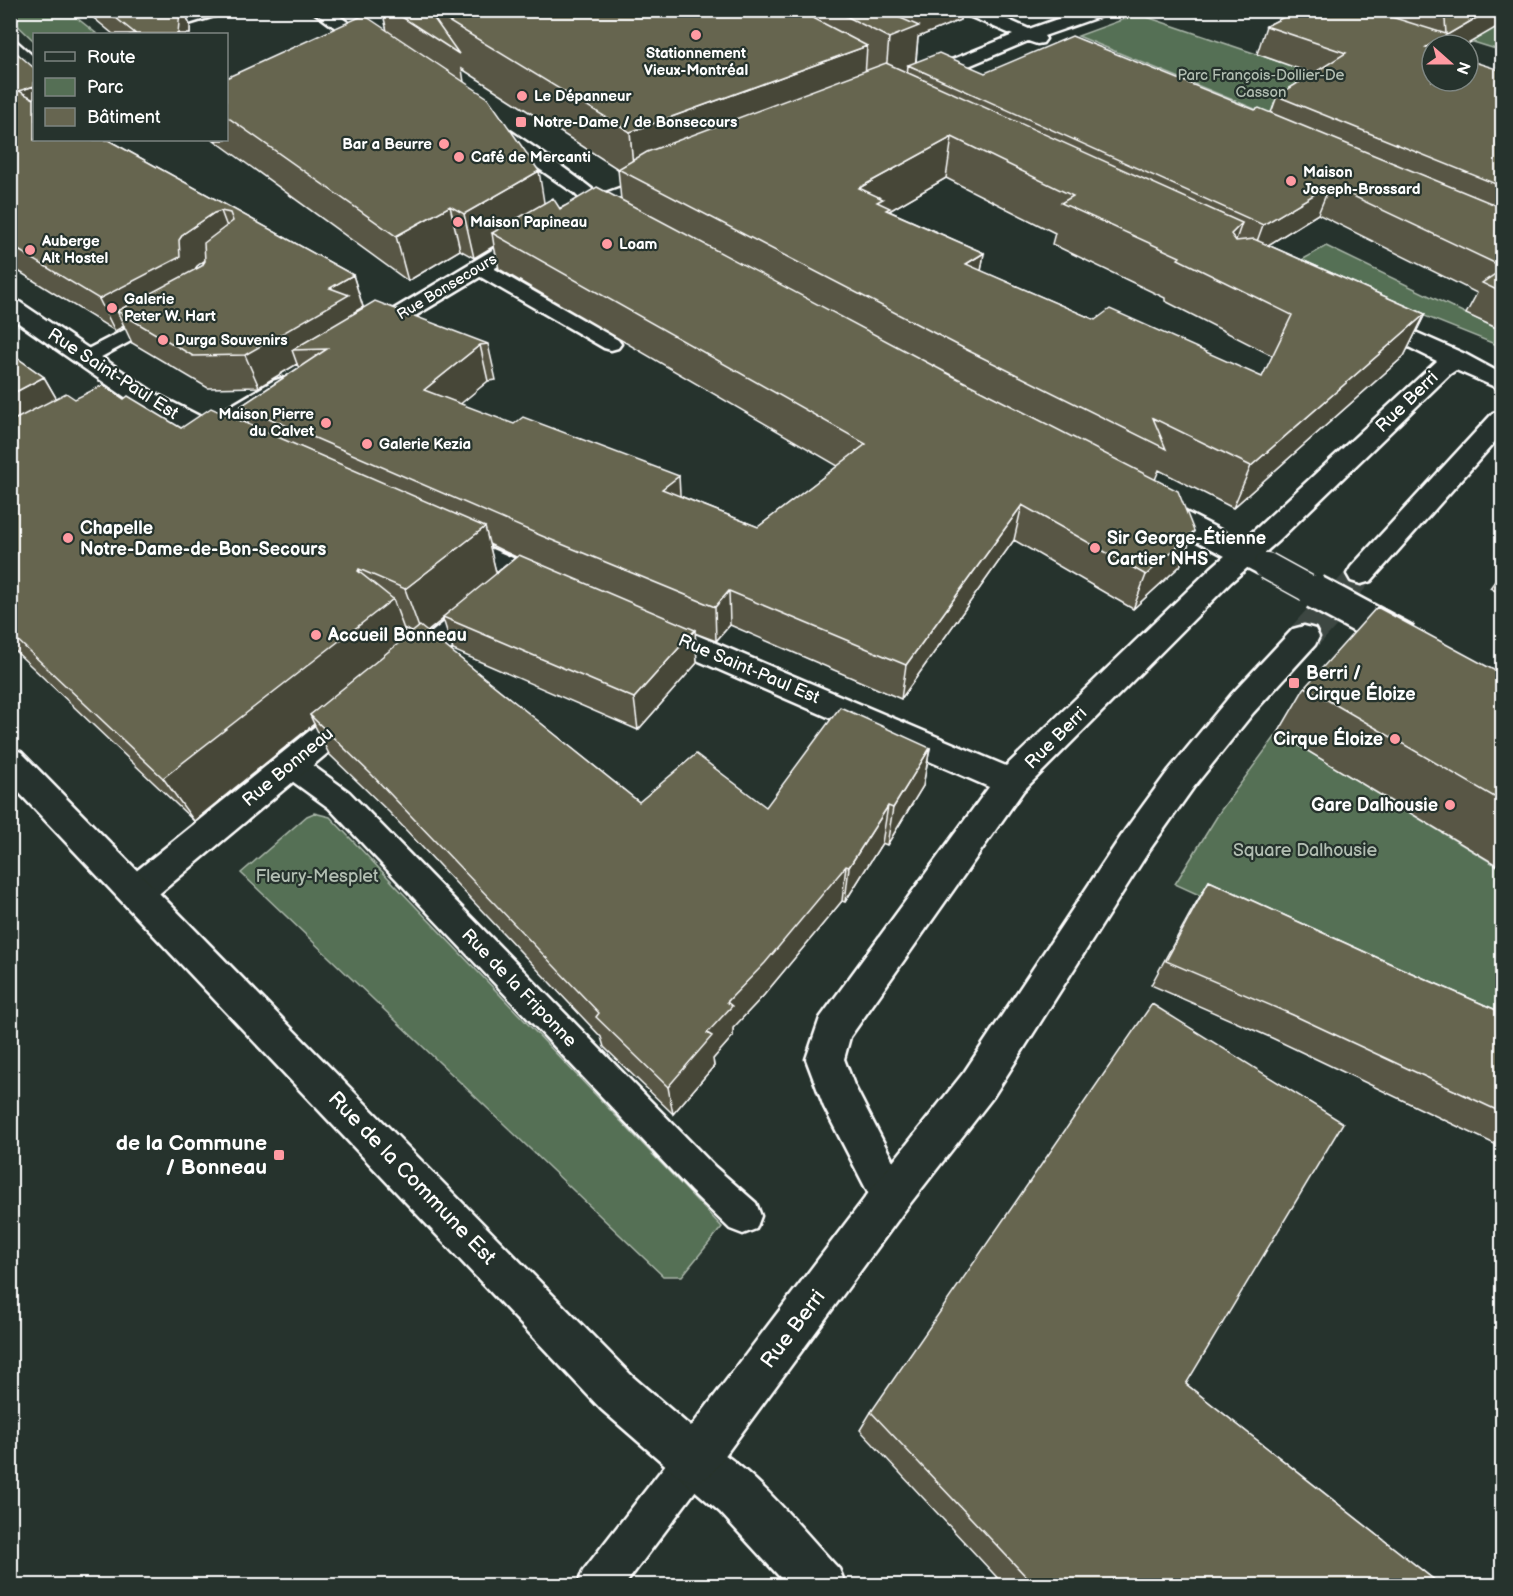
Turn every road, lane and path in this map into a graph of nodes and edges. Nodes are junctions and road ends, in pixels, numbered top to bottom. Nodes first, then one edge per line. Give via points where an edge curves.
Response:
1 (215, 10) edge
2 (319, 10) edge
3 (970, 10) edge
4 (1101, 10) edge
5 (143, 33) edge
6 (1028, 35) junction
7 (10, 45) edge
8 (1059, 48) edge
9 (396, 63) edge
10 (29, 69) edge
11 (906, 84) edge
12 (472, 114) edge
13 (685, 170) edge
14 (598, 203) junction
15 (642, 233) edge
16 (479, 268) junction
17 (10, 306) edge
18 (175, 310) edge
19 (1352, 311) edge
20 (351, 345) edge
21 (611, 345) dead end
22 (85, 358) junction
23 (1456, 359) junction
24 (302, 375) edge
25 (1503, 383) edge
26 (1503, 419) edge
27 (206, 432) junction
28 (253, 454) edge
29 (1139, 499) edge
30 (428, 531) edge
31 (1256, 560) junction
32 (523, 573) junction
33 (1361, 574) tunnel mouth
34 (571, 594) edge
35 (637, 622) edge
36 (1304, 637) tunnel mouth
37 (1434, 656) edge
38 (10, 761) edge
39 (291, 765) junction
40 (1011, 782) junction
41 (136, 892) junction
42 (891, 1196) junction
43 (743, 1216) dead end
44 (694, 1460) junction
45 (598, 1586) edge
46 (822, 1586) edge

1 - 5 street
2 - 9 street
3 - 6 street
4 - 6 street
6 - 8 street
6 - 11 street
7 - 10 street
12 - 14 street
13 - 14 street, Rue Bonsecours
14 - 15 street via 611,216
14 - 16 street, Rue Bonsecours via 567,215
16 - 20 street, Rue Bonsecours
16 - 21 lane
17 - 22 street, Rue Saint-Paul Est
18 - 22 lane
19 - 23 street
22 - 27 street, Rue Saint-Paul Est via 137,406
23 - 25 street
23 - 31 street, Rue Berri via 1441,369
24 - 27 street
26 - 33 street
27 - 28 street, Rue Saint-Paul Est
29 - 31 street
30 - 32 street
31 - 37 street, bridge
31 - 40 street, Rue Berri
32 - 34 street
32 - 39 street, Rue Bonneau
35 - 40 street, Rue Saint-Paul Est
36 - 42 street, Rue Berri via 1181,779 979,1084
38 - 41 street, Rue de la Commune Est
39 - 41 street, Rue Bonneau
39 - 43 lane, Rue de la Friponne via 339,800
40 - 42 street, Rue Berri via 833,1030 825,1059 838,1094
41 - 44 street, Rue de la Commune Est via 617,1393
42 - 44 street, Rue Berri
44 - 45 lane
44 - 46 street, Rue de la Commune Est via 737,1495

